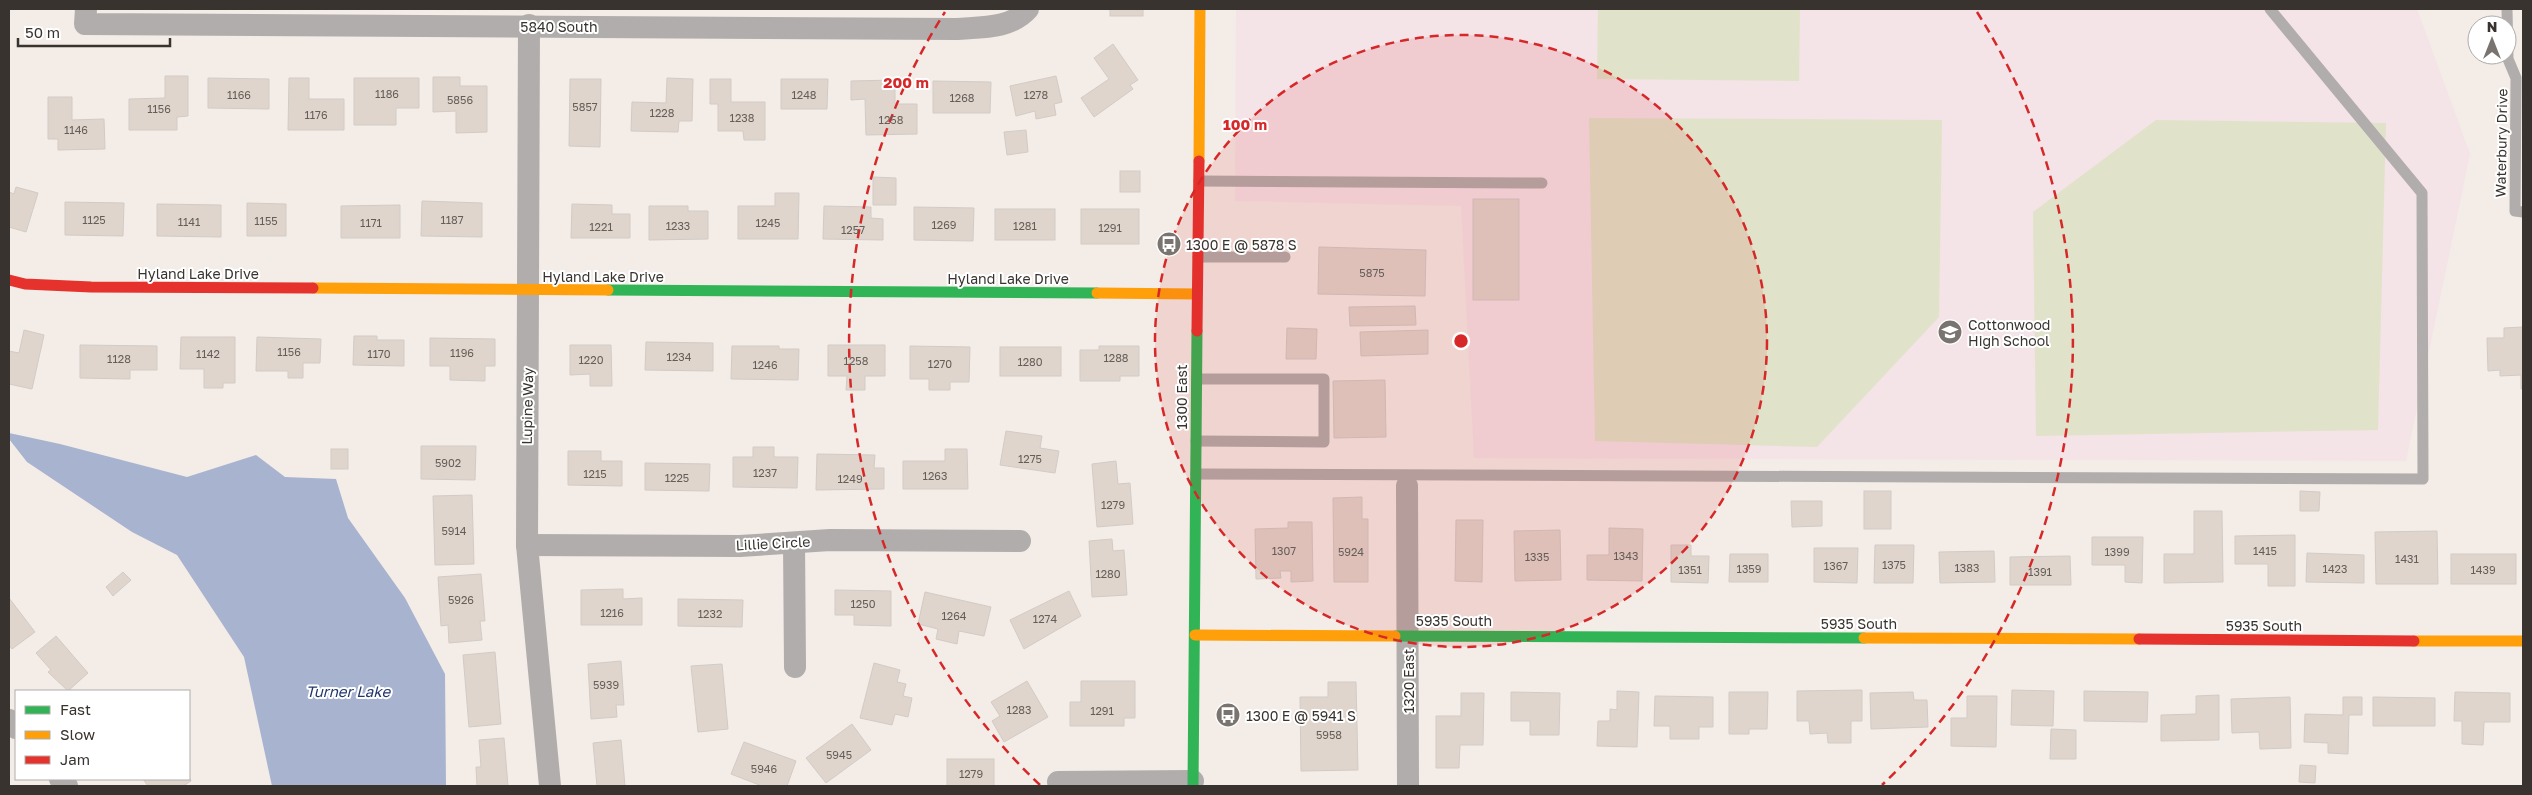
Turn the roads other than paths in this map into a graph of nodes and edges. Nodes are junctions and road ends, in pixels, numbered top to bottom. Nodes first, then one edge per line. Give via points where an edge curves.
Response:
1 (1028, 9) edge
2 (1200, 9) edge
3 (2270, 9) edge
4 (2507, 9) edge
5 (85, 16) edge
6 (908, 18) edge
7 (529, 25) junction
8 (1198, 180) junction
9 (1542, 183) dead end
10 (2523, 212) edge
11 (1198, 257) junction
12 (1285, 257) dead end
13 (9, 280) edge
14 (528, 290) junction
15 (1197, 294) junction
16 (1197, 379) junction
17 (1196, 441) junction
18 (1196, 474) junction
19 (1407, 486) dead end
20 (1020, 541) dead end
21 (794, 543) junction
22 (527, 545) junction
23 (1194, 635) junction
24 (1408, 635) junction
25 (2523, 641) edge
26 (795, 667) dead end
27 (1058, 782) dead end
28 (1193, 784) edge
29 (550, 786) edge
30 (1408, 786) edge

1 - 6 street, 5840 South via 999,26 956,29
2 - 8 street, 1300 East
3 - 18 lane via 2422,194 2422,480
4 - 10 lane, Waterbury Drive via 2508,59 2516,78 2515,212
5 - 7 street, 5840 South
6 - 7 street, 5840 South
7 - 14 street, Lupine Way
8 - 9 lane
8 - 11 street, 1300 East
11 - 12 lane
11 - 15 street, 1300 East
13 - 14 street, Hyland Lake Drive via 25,284 91,287
14 - 15 street, Hyland Lake Drive
14 - 22 street, Lupine Way
15 - 16 street, 1300 East
16 - 17 street, 1300 East
16 - 17 lane via 1324,379 1324,442
17 - 18 street, 1300 East
18 - 23 street, 1300 East
19 - 24 street, 1320 East
20 - 21 street, Lillie Circle via 830,540
21 - 22 street, Lillie Circle via 740,546
21 - 26 street
22 - 29 street, Lupine Way
23 - 24 street, 5935 South
23 - 28 street, 1300 East
24 - 25 street, 5935 South
24 - 30 street, 1320 East
27 - 28 street

